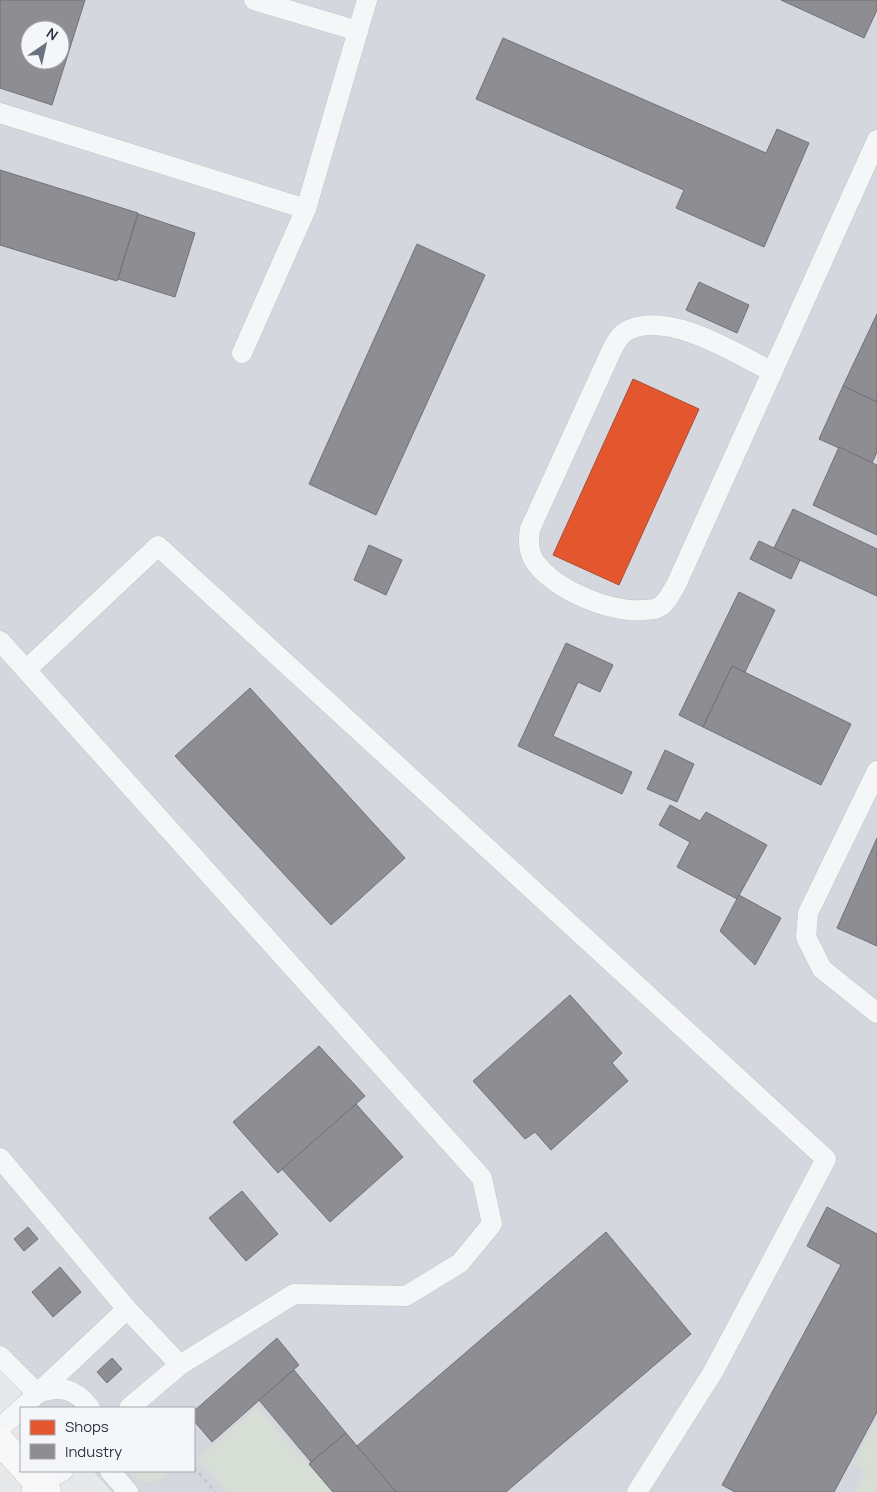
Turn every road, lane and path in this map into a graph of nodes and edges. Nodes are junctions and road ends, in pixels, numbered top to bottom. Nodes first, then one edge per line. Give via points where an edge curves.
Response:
1 (254, 0) edge
2 (367, 0) edge
3 (358, 31) junction
4 (0, 113) edge
5 (877, 140) edge
6 (306, 209) junction
7 (242, 353) dead end
8 (772, 372) junction
9 (0, 641) edge
10 (26, 670) junction
11 (877, 771) edge
12 (877, 1013) edge
13 (0, 1158) edge
14 (127, 1309) junction
15 (0, 1356) edge
16 (180, 1364) junction
17 (38, 1393) junction
18 (22, 1407) edge
19 (89, 1407) edge
20 (131, 1407) edge
21 (20, 1409) edge
22 (0, 1428) edge
23 (0, 1441) edge
24 (20, 1465) edge
25 (195, 1468) edge
26 (60, 1472) edge
27 (111, 1472) edge
28 (33, 1481) edge
29 (128, 1492) edge
30 (215, 1492) edge
31 (637, 1492) edge

1 - 3 lane
2 - 3 lane
3 - 6 lane
4 - 6 lane
5 - 8 lane
6 - 7 lane
8 - 8 lane via 666,601 657,608 642,610 609,607 571,591 535,562 528,544 530,530 614,344 624,332 646,325 674,327
9 - 10 lane
10 - 16 lane via 482,1178 492,1224 460,1263 406,1296 294,1294
10 - 31 lane via 158,546 826,1159 714,1372
11 - 12 lane via 808,913 806,936 822,969
13 - 14 lane
14 - 16 lane
14 - 17 lane
15 - 17 lane
16 - 20 lane
17 - 18 lane
17 - 19 lane via 49,1389 74,1392
21 - 22 lane
23 - 24 main road
25 - 30 path
26 - 28 lane
27 - 29 lane

